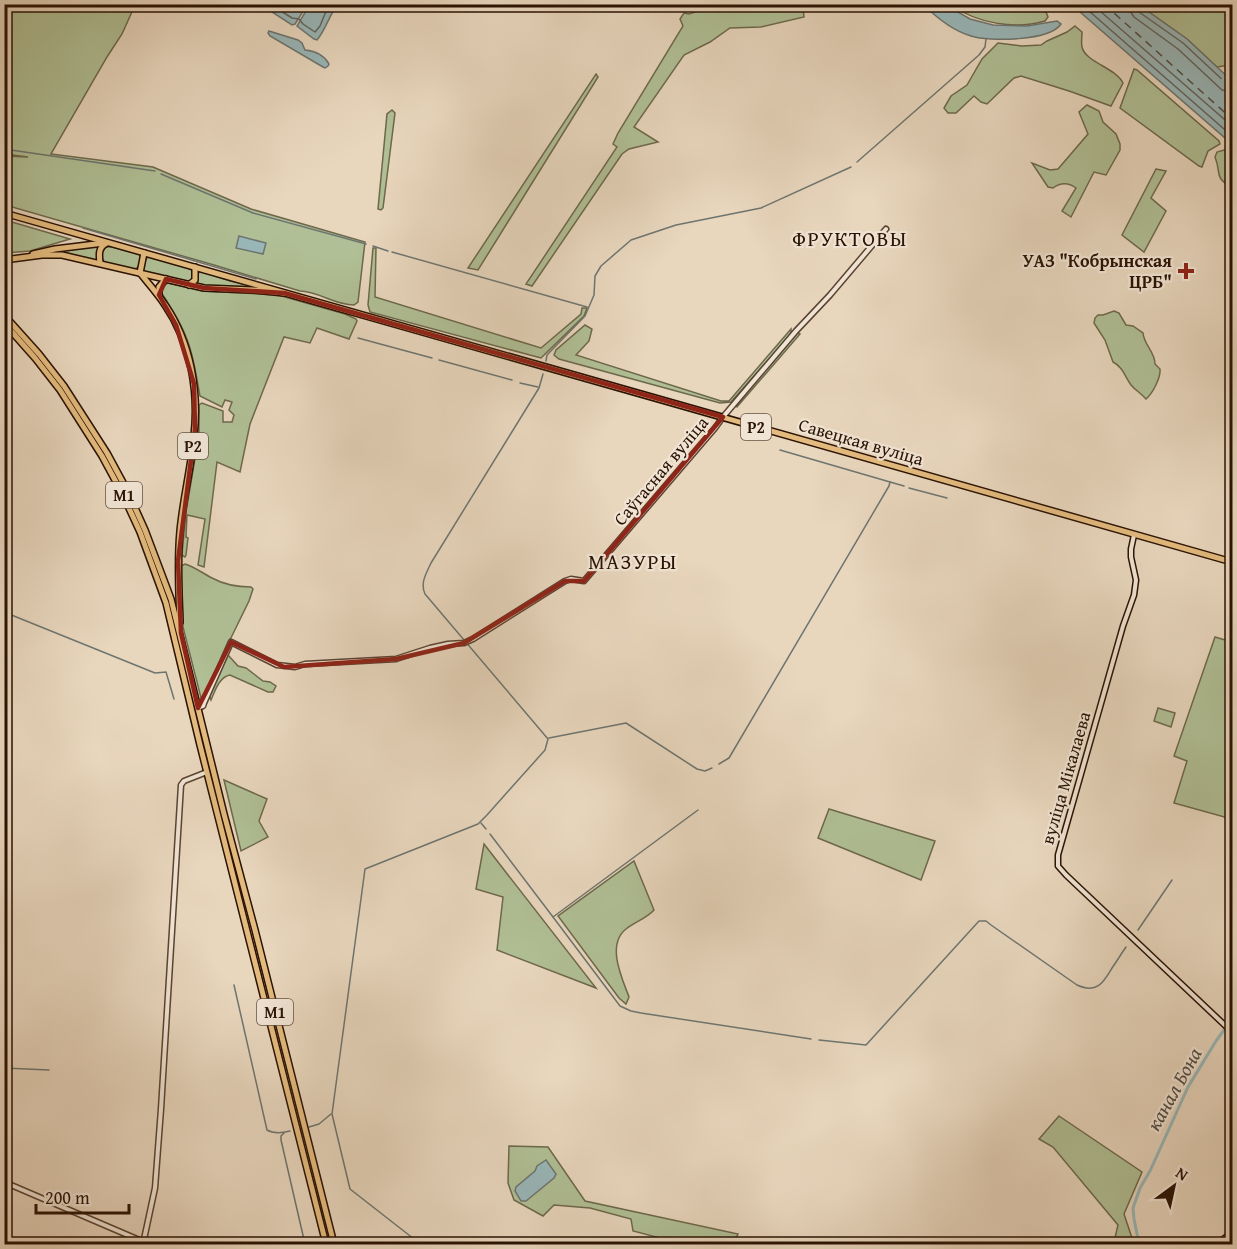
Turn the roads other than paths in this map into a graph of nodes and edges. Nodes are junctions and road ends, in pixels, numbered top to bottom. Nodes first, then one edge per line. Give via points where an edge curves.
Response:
1 (4, 213) edge
2 (886, 229) dead end
3 (108, 243) junction
4 (144, 253) junction
5 (23, 257) junction
6 (4, 260) edge
7 (100, 263) junction
8 (195, 267) junction
9 (140, 273) junction
10 (166, 279) junction
11 (188, 285) junction
12 (284, 293) junction
13 (159, 295) junction
14 (4, 315) edge
15 (4, 323) edge
16 (723, 417) junction
17 (1134, 535) junction
18 (1233, 562) edge
19 (181, 633) junction
20 (198, 708) junction
21 (207, 772) junction
22 (1232, 1031) edge
23 (4, 1182) edge
24 (1233, 1233) edge
25 (144, 1243) edge
26 (326, 1245) edge
27 (334, 1245) edge
28 (1218, 1245) edge

1 - 3 main road, Р2
2 - 16 street
3 - 4 main road, Р2
3 - 5 main road, Р2
3 - 7 main road via 101,247
4 - 8 main road, Р2
4 - 9 main road
5 - 6 main road, Р2
5 - 7 main road, Р2 via 62,255
7 - 9 main road, Р2
8 - 11 main road via 195,280
8 - 12 main road, Р2
9 - 10 main road, Р2
9 - 13 main road, Р2
10 - 11 main road, Р2
10 - 13 main road via 159,287
11 - 12 main road, Р2
12 - 16 main road, Савецкая вуліца / Р2
13 - 19 main road, Р2 via 186,348 195,398 194,440 178,553
14 - 19 main road, М1 via 64,386 107,453 146,530
15 - 21 main road, М1 via 60,390 97,448 140,532 166,603
16 - 17 main road, Савецкая вуліца / Р2
16 - 20 street, Саўгасная вуліца via 585,581 565,580 464,643 396,659 284,667 231,642 203,706
17 - 18 main road, Савецкая вуліца / Р2
17 - 22 street, вуліца Мікалаева via 1134,595 1058,866
19 - 20 main road, М1
20 - 27 main road, М1
21 - 25 street via 182,785 155,1188
21 - 26 main road, М1
23 - 25 street
24 - 28 main road

